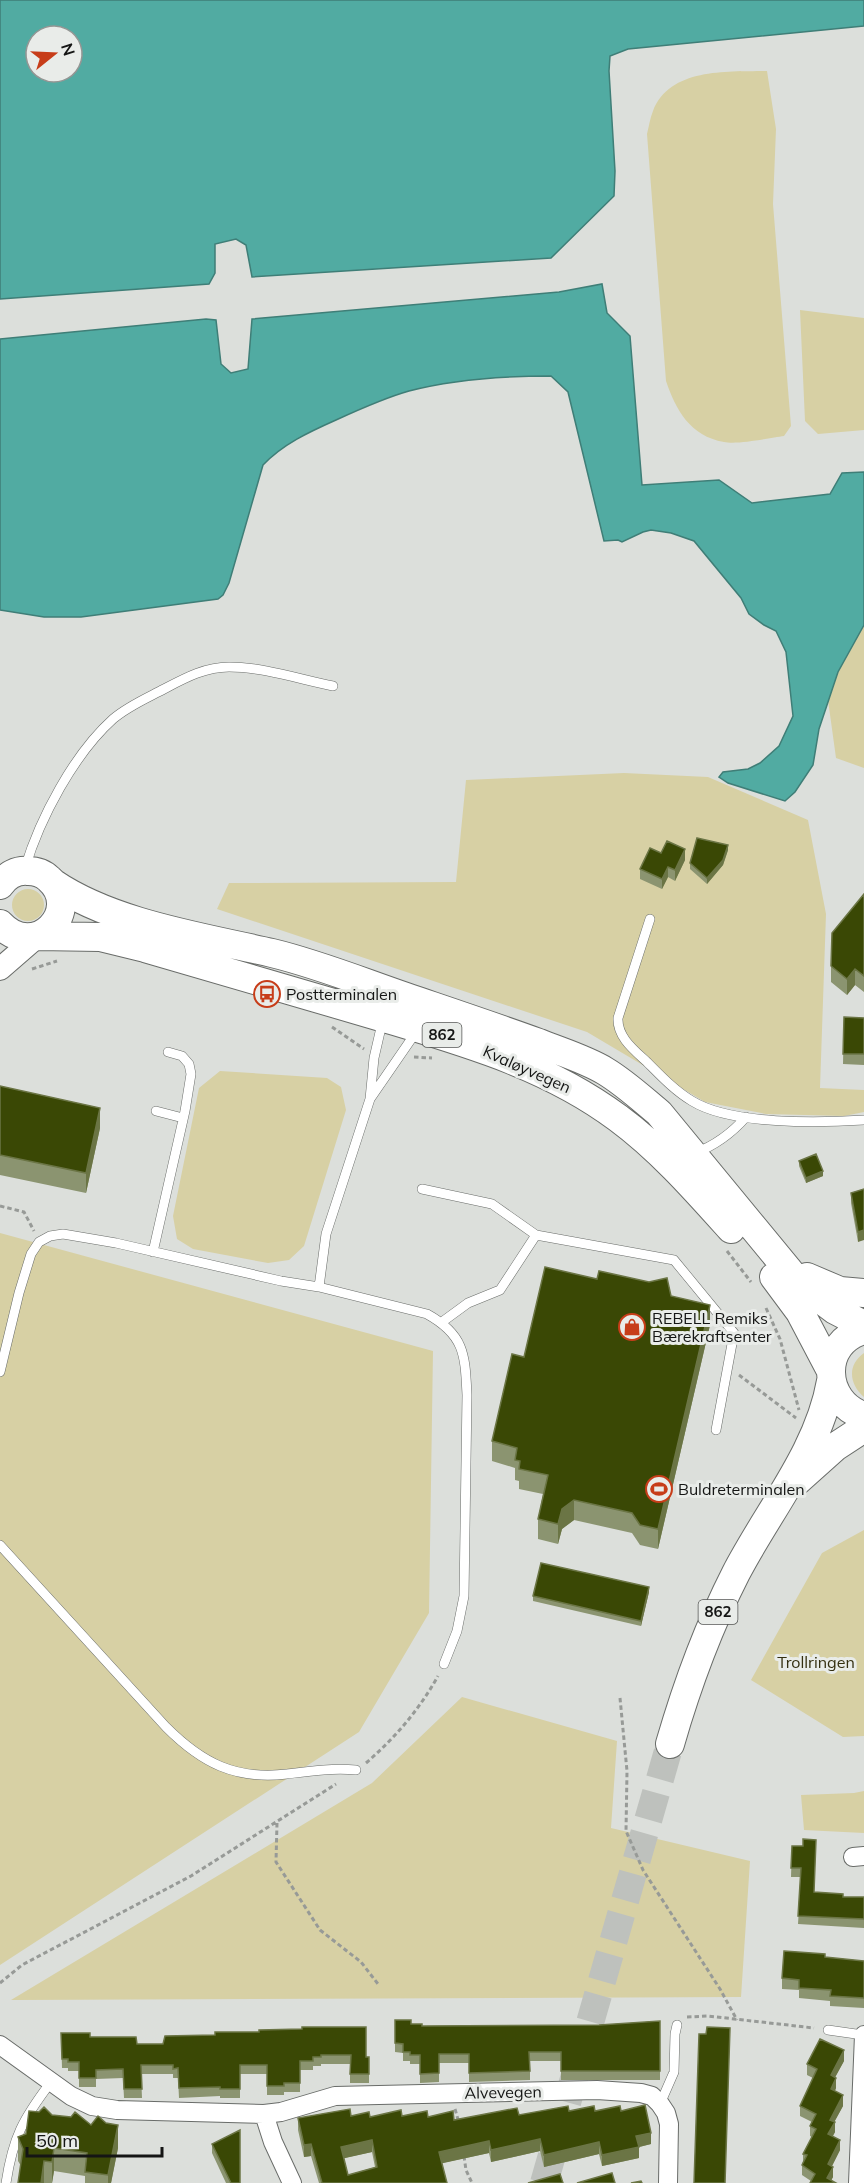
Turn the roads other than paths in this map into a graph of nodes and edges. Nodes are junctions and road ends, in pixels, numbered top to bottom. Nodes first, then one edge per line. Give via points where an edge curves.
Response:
1 (333, 686) dead end
2 (9, 876) edge
3 (53, 883) junction
4 (650, 919) dead end
5 (0, 924) edge
6 (38, 936) junction
7 (0, 969) edge
8 (403, 1012) junction
9 (168, 1052) dead end
10 (370, 1099) junction
11 (156, 1111) dead end
12 (746, 1117) junction
13 (183, 1118) junction
14 (864, 1120) edge
15 (692, 1154) junction
16 (422, 1189) dead end
17 (536, 1235) junction
18 (153, 1252) junction
19 (784, 1266) junction
20 (319, 1287) junction
21 (864, 1293) edge
22 (442, 1322) junction
23 (864, 1325) edge
24 (864, 1330) edge
25 (0, 1372) edge
26 (831, 1376) junction
27 (864, 1416) edge
28 (864, 1428) edge
29 (716, 1430) dead end
30 (786, 1490) junction
31 (0, 1545) edge
32 (444, 1664) road end
33 (670, 1744) tunnel mouth
34 (356, 1770) road end
35 (677, 2025) road end
36 (828, 2030) road end
37 (863, 2035) edge
38 (0, 2045) edge
39 (51, 2082) junction
40 (660, 2104) junction
41 (264, 2114) junction
42 (6, 2183) edge
43 (292, 2183) edge
44 (668, 2183) edge
45 (858, 2183) edge

1 - 2 lane via 227,667 199,672 133,705 88,747
2 - 3 main road, 862 via 41,873
3 - 6 main road via 61,909 53,926
3 - 8 main road, Kvaløyvegen / 862 via 94,907 275,954
4 - 12 lane via 618,1018 621,1033 643,1058 693,1101
5 - 6 main road, 862 via 18,936
6 - 7 street
6 - 8 main road, Kvaløyvegen / 862 via 115,940
8 - 10 lane via 375,1051
8 - 10 lane via 412,1038
8 - 15 main road, Kvaløyvegen / 862 via 500,1029 605,1071 659,1113
8 - 26 main road, Kvaløyvegen / 862 via 560,1081 618,1118 684,1178 773,1275 800,1312
9 - 13 lane via 182,1056 189,1065
10 - 20 lane via 328,1225
11 - 13 lane
12 - 14 lane
12 - 15 lane via 718,1143
13 - 18 lane
15 - 19 main road, Kvaløyvegen / 862
16 - 17 lane via 492,1204
17 - 22 lane via 500,1290 468,1303
17 - 29 lane via 674,1260 734,1334
18 - 20 lane
18 - 25 lane via 63,1234 39,1242 25,1270
19 - 21 main road, 862 via 840,1291
19 - 23 main road, Kvaløyvegen / 862 via 815,1297
20 - 22 lane via 427,1314
22 - 32 lane via 454,1333 461,1348 467,1395 464,1596 457,1632
24 - 26 main road, 862 via 839,1347
26 - 27 main road, 862 via 844,1405
26 - 30 main road, 862 via 822,1418
28 - 30 main road, 862 via 835,1447
30 - 33 main road, 862 via 718,1610 691,1675
31 - 34 lane via 166,1727 196,1754 213,1764 260,1775 332,1768
35 - 40 lane via 674,2072
36 - 37 lane
37 - 45 street
38 - 39 street, Alvevegen
39 - 41 street, Alvevegen via 82,2102 103,2108
39 - 42 lane via 19,2128
40 - 41 street, Alvevegen via 652,2096 619,2090 450,2093 335,2096
40 - 44 street via 669,2124
41 - 43 street

